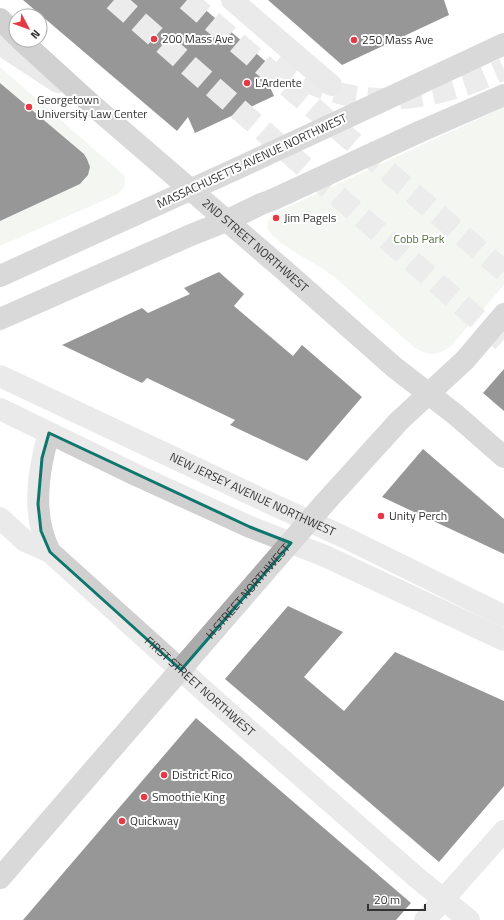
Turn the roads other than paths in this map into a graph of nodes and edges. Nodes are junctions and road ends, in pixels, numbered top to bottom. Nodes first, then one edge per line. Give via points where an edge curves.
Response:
1 (232, 0) edge
2 (0, 19) edge
3 (8, 27) edge
4 (0, 42) edge
5 (504, 44) edge
6 (30, 48) edge
7 (331, 85) dead end
8 (504, 95) edge
9 (90, 103) junction
10 (190, 190) junction
11 (226, 221) junction
12 (0, 276) edge
13 (504, 314) edge
14 (0, 319) edge
15 (0, 376) edge
16 (428, 393) junction
17 (0, 409) edge
18 (49, 433) junction
19 (504, 457) edge
20 (0, 518) edge
21 (310, 521) junction
22 (291, 543) junction
23 (50, 552) junction
24 (504, 616) edge
25 (504, 640) edge
26 (181, 670) junction
27 (504, 831) edge
28 (0, 878) edge
29 (443, 899) junction
30 (424, 920) edge
31 (469, 920) edge

1 - 7 street
2 - 3 highway
4 - 9 street, 2ND STREET NORTHWEST
5 - 10 main road, MASSACHUSETTS AVENUE NORTHWEST, bridge
6 - 9 highway
8 - 11 main road, bridge
9 - 10 main road, 2ND STREET NORTHWEST
10 - 11 main road, 2ND STREET NORTHWEST
10 - 12 main road, MASSACHUSETTS AVENUE NORTHWEST
11 - 14 main road
11 - 16 main road, 2ND STREET NORTHWEST via 394,367
13 - 16 main road, H STREET NORTHWEST via 465,360
15 - 21 street, NEW JERSEY AVENUE NORTHWEST
16 - 19 main road, 2ND STREET NORTHWEST
16 - 21 main road, H STREET NORTHWEST via 399,421
17 - 18 street, NEW JERSEY AVENUE NORTHWEST
18 - 22 street, NEW JERSEY AVENUE NORTHWEST via 250,527
18 - 23 street, FIRST STREET NORTHWEST via 42,458 38,504 41,531
20 - 23 street via 25,541
21 - 22 main road, H STREET NORTHWEST
21 - 24 street, NEW JERSEY AVENUE NORTHWEST
22 - 25 street, NEW JERSEY AVENUE NORTHWEST via 325,556
22 - 26 main road, H STREET NORTHWEST
23 - 26 street, FIRST STREET NORTHWEST
26 - 28 main road, H STREET NORTHWEST
26 - 29 street, FIRST STREET NORTHWEST
27 - 29 street
29 - 30 street
29 - 31 street, FIRST STREET NORTHWEST

